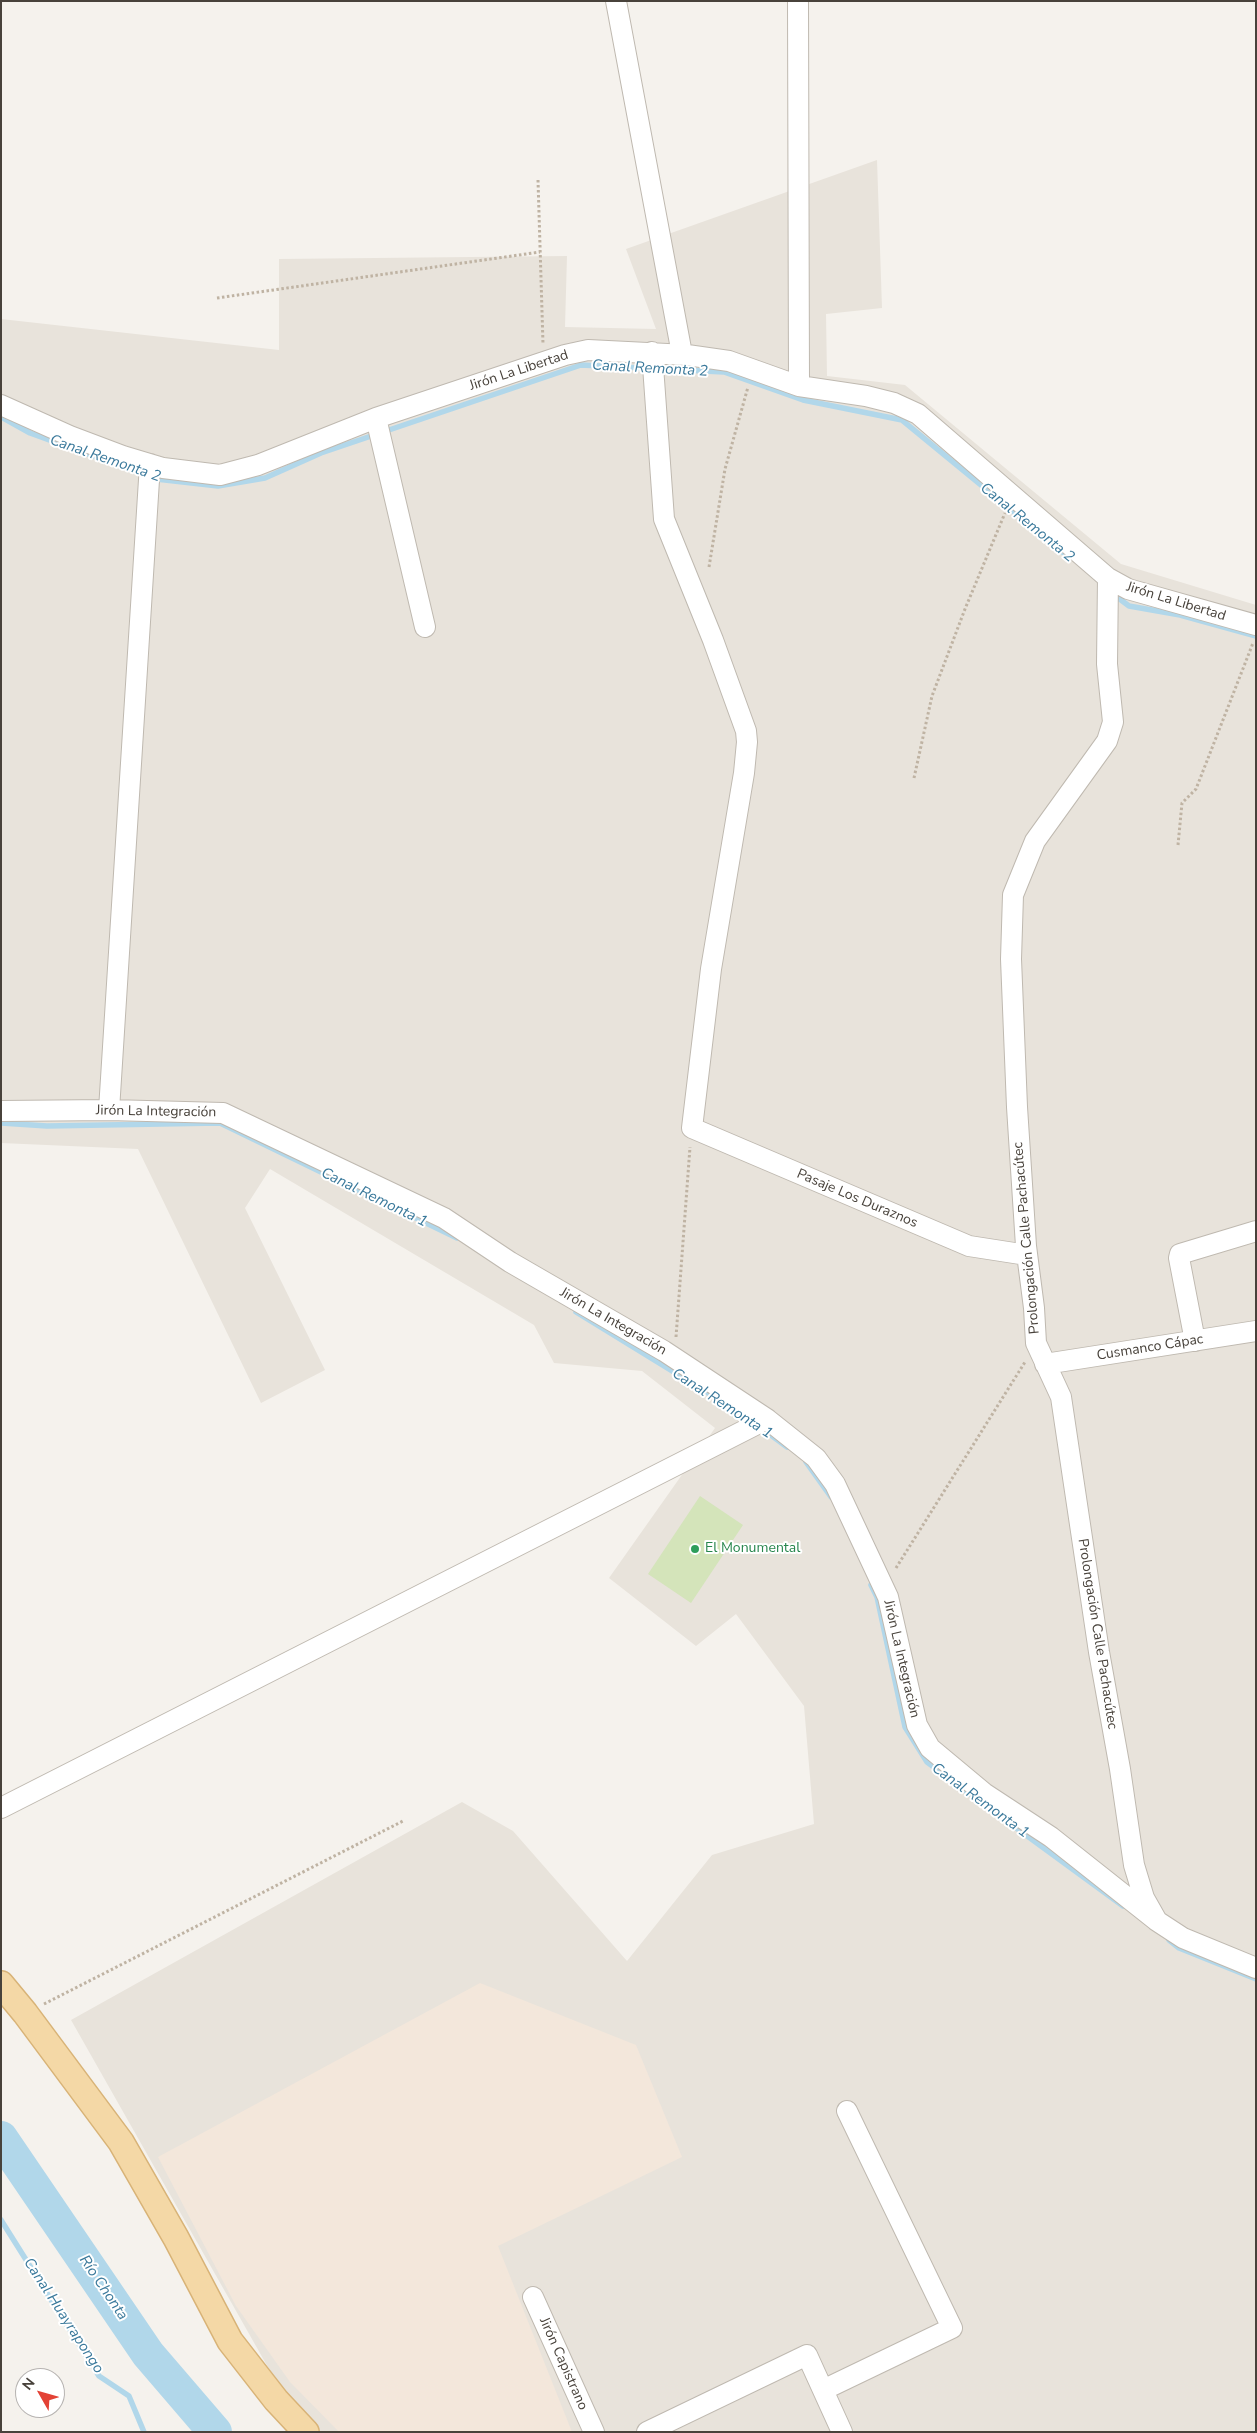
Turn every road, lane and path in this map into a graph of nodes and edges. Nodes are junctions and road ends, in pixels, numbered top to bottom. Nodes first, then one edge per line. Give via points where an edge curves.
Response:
1 (616, 1) edge
2 (798, 1) edge
3 (538, 180) dead end
4 (540, 252) junction
5 (217, 298) dead end
6 (652, 352) junction
7 (682, 354) junction
8 (543, 362) junction
9 (753, 369) junction
10 (798, 386) junction
11 (1, 405) edge
12 (376, 418) junction
13 (150, 464) junction
14 (1012, 494) junction
15 (709, 567) dead end
16 (1108, 578) junction
17 (1256, 625) edge
18 (425, 627) dead end
19 (1256, 636) edge
20 (914, 778) dead end
21 (1178, 845) dead end
22 (109, 1110) junction
23 (1, 1111) edge
24 (692, 1128) junction
25 (1256, 1231) edge
26 (1027, 1254) junction
27 (1256, 1331) edge
28 (1196, 1341) junction
29 (1036, 1344) junction
30 (674, 1358) junction
31 (1045, 1364) junction
32 (767, 1419) junction
33 (884, 1588) junction
34 (1, 1808) edge
35 (403, 1821) dead end
36 (1157, 1921) junction
37 (1256, 1968) edge
38 (1, 1984) edge
39 (25, 2013) junction
40 (847, 2111) dead end
41 (533, 2297) dead end
42 (823, 2390) junction
43 (306, 2432) edge
44 (594, 2432) edge
45 (647, 2432) edge
46 (842, 2432) edge

1 - 7 street
2 - 10 street
3 - 4 path
4 - 5 path
4 - 8 path
6 - 7 street, Jirón La Libertad
6 - 8 street, Jirón La Libertad via 588,350
6 - 24 street via 664,519 714,640 747,742 711,969
7 - 9 street, Jirón La Libertad via 730,361
8 - 12 street, Jirón La Libertad
9 - 10 street, Jirón La Libertad
9 - 15 path via 725,469
10 - 14 street, Jirón La Libertad via 885,401 918,414
11 - 13 street, Jirón La Libertad via 70,436
12 - 13 street, Jirón La Libertad via 258,465 220,475
12 - 18 street
13 - 22 street
14 - 16 street, Jirón La Libertad
14 - 20 path via 932,696
16 - 17 street, Jirón La Libertad via 1128,589
16 - 26 street, Prolongación Calle Pachacútec via 1107,664 1113,722 1107,741 1034,841 1013,895 1017,1107
19 - 21 path via 1196,789 1182,803
22 - 23 street, Jirón La Integración
22 - 30 street, Jirón La Integración via 223,1113 444,1218 510,1262
24 - 26 street, Pasaje Los Duraznos via 969,1246
24 - 30 path
25 - 28 street via 1180,1254
26 - 29 street, Prolongación Calle Pachacútec
27 - 28 street, Cusmanco Cápac
28 - 31 street, Cusmanco Cápac
29 - 31 street, Prolongación Calle Pachacútec
29 - 33 path
30 - 32 street, Jirón La Integración
31 - 36 street, Prolongación Calle Pachacútec via 1061,1397 1098,1652 1134,1865 1144,1898
32 - 33 street, Jirón La Integración via 816,1458 834,1484
32 - 34 street
33 - 36 street, Jirón La Integración via 917,1725 930,1748 984,1793 1051,1837
35 - 39 path
36 - 37 street, Prolongación Calle Pachacútec via 1183,1938
38 - 39 main road
39 - 43 main road via 121,2142 230,2341 276,2400
40 - 42 street via 952,2328
41 - 44 street, Jirón Capistrano
42 - 45 street via 806,2355
42 - 46 street

